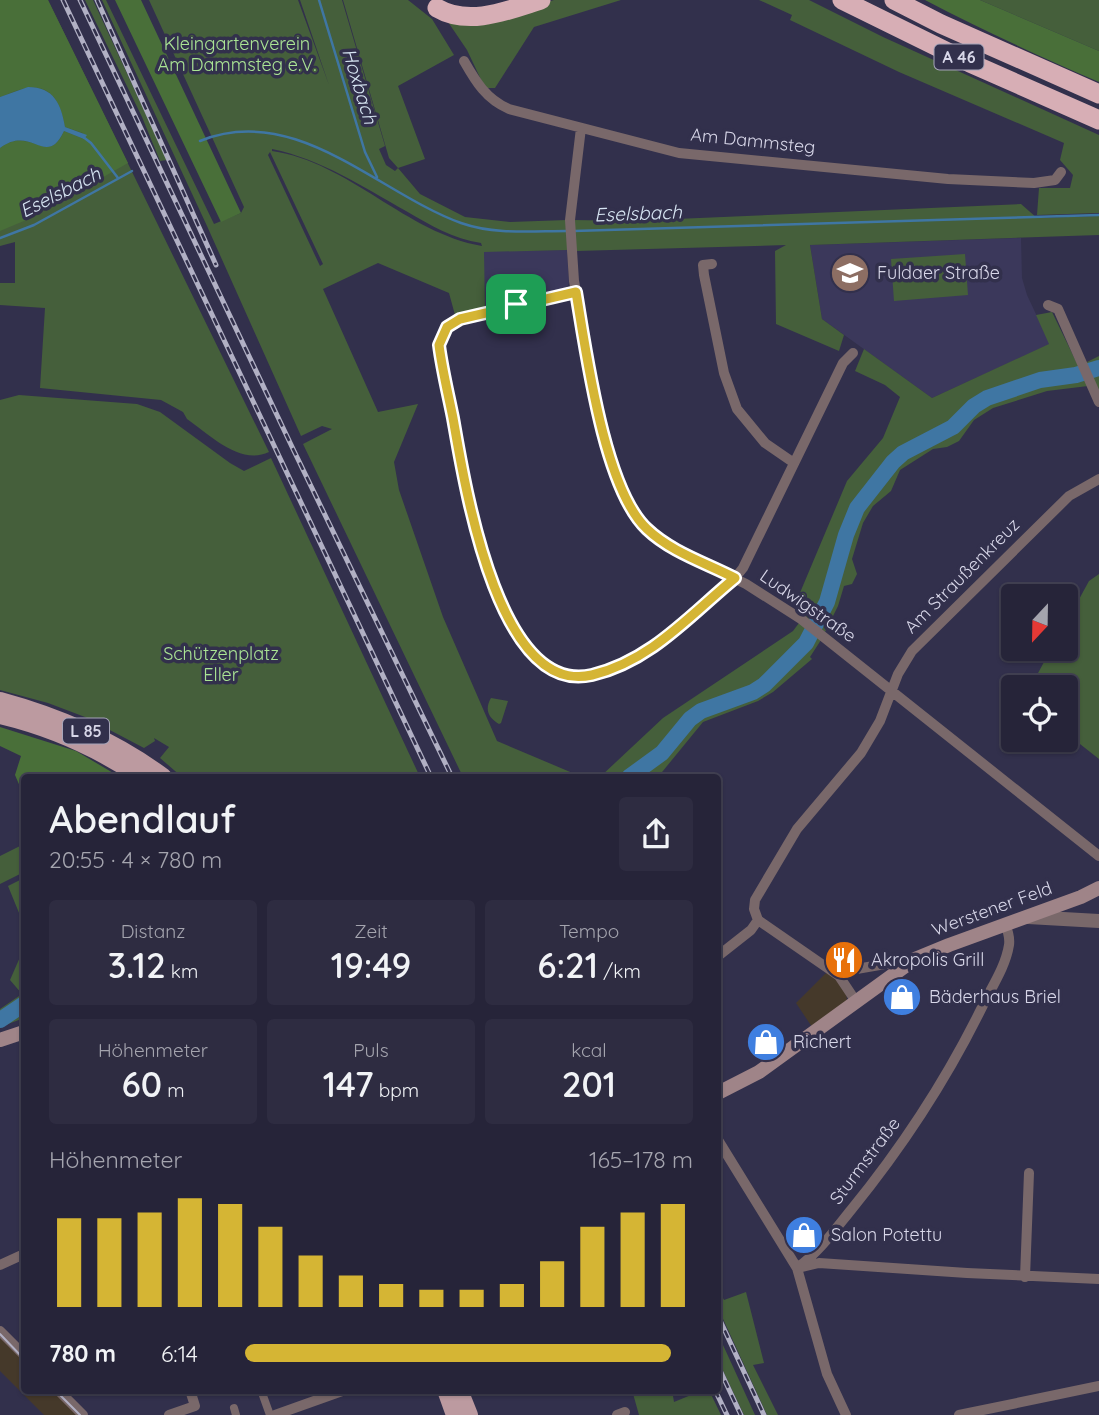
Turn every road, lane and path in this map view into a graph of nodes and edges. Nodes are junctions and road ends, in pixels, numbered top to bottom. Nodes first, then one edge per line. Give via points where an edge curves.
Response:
1 (511, 0) edge
2 (541, 0) edge
3 (842, 0) edge
4 (894, 0) edge
5 (919, 0) edge
6 (435, 3) edge
7 (941, 24) junction
8 (464, 61) dead end
9 (1099, 94) edge
10 (1099, 120) edge
11 (581, 128) junction
12 (1061, 172) dead end
13 (712, 264) dead end
14 (576, 292) junction
15 (1048, 305) dead end
16 (853, 353) dead end
17 (1099, 402) edge
18 (794, 463) junction
19 (1099, 479) edge
20 (735, 578) junction
21 (892, 691) junction
22 (0, 701) edge
23 (0, 715) edge
24 (136, 774) edge
25 (159, 774) edge
26 (1099, 856) edge
27 (1099, 888) edge
28 (1027, 917) junction
29 (758, 920) junction
30 (1099, 921) edge
31 (1005, 925) junction
32 (721, 954) edge
33 (899, 969) junction
34 (839, 976) junction
35 (856, 1003) junction
36 (21, 1033) edge
37 (0, 1040) edge
38 (721, 1091) edge
39 (721, 1145) edge
40 (1029, 1173) dead end
41 (21, 1255) edge
42 (0, 1265) edge
43 (797, 1268) junction
44 (1025, 1277) junction
45 (1099, 1279) edge
46 (0, 1331) edge
47 (21, 1352) edge
48 (1099, 1387) edge
49 (62, 1394) edge
50 (263, 1394) edge
51 (333, 1394) edge
52 (447, 1394) edge
53 (461, 1394) edge
54 (197, 1410) edge
55 (1005, 1411) edge
56 (83, 1415) edge
57 (169, 1415) edge
58 (272, 1415) edge
59 (455, 1415) edge
60 (469, 1415) edge
61 (846, 1415) edge
62 (959, 1415) edge

1 - 6 highway via 480,7
2 - 6 highway via 477,17 449,14
3 - 10 highway, A 46
4 - 7 highway, A 46
5 - 7 highway via 933,7
7 - 9 highway, A 46
8 - 11 street, Am Dammsteg via 488,97 498,104
11 - 12 street, Am Dammsteg via 679,153 934,178 1034,183 1055,180
11 - 14 street, Ludwigstraße via 570,220
13 - 18 street via 702,265 728,388 759,437
14 - 20 street, Ludwigstraße via 597,406 626,502 663,542
14 - 20 street via 460,319 447,327 440,340 469,508 508,617 546,666 566,675 590,676 632,662
15 - 17 street via 1058,309
16 - 18 street
18 - 20 street
19 - 21 street, Am Straußenkreuz via 1069,496 912,651
20 - 21 street, Ludwigstraße via 806,622
21 - 26 street, Ludwigstraße
21 - 29 street, Am Straußenkreuz via 861,753 797,829 755,900
22 - 25 main road, L 85 via 92,733
23 - 24 main road, L 85 via 72,739
27 - 28 main road, Werstener Feld
28 - 30 street
28 - 31 main road, Werstener Feld
29 - 32 street
29 - 34 street
31 - 33 main road, Werstener Feld
31 - 43 street, Sturmstraße via 1009,945 1003,965 923,1111 875,1181 813,1256
33 - 34 street via 891,963
33 - 35 main road, Werstener Feld
34 - 35 street
35 - 38 main road, Werstener Feld via 758,1072
36 - 37 main road
39 - 43 street
40 - 44 street
41 - 42 street
43 - 44 street via 819,1263
43 - 61 street via 827,1374
44 - 45 street
46 - 47 street
48 - 55 street
49 - 56 street
50 - 58 street
51 - 58 street
52 - 59 main road
53 - 60 main road
54 - 57 street
55 - 62 street

